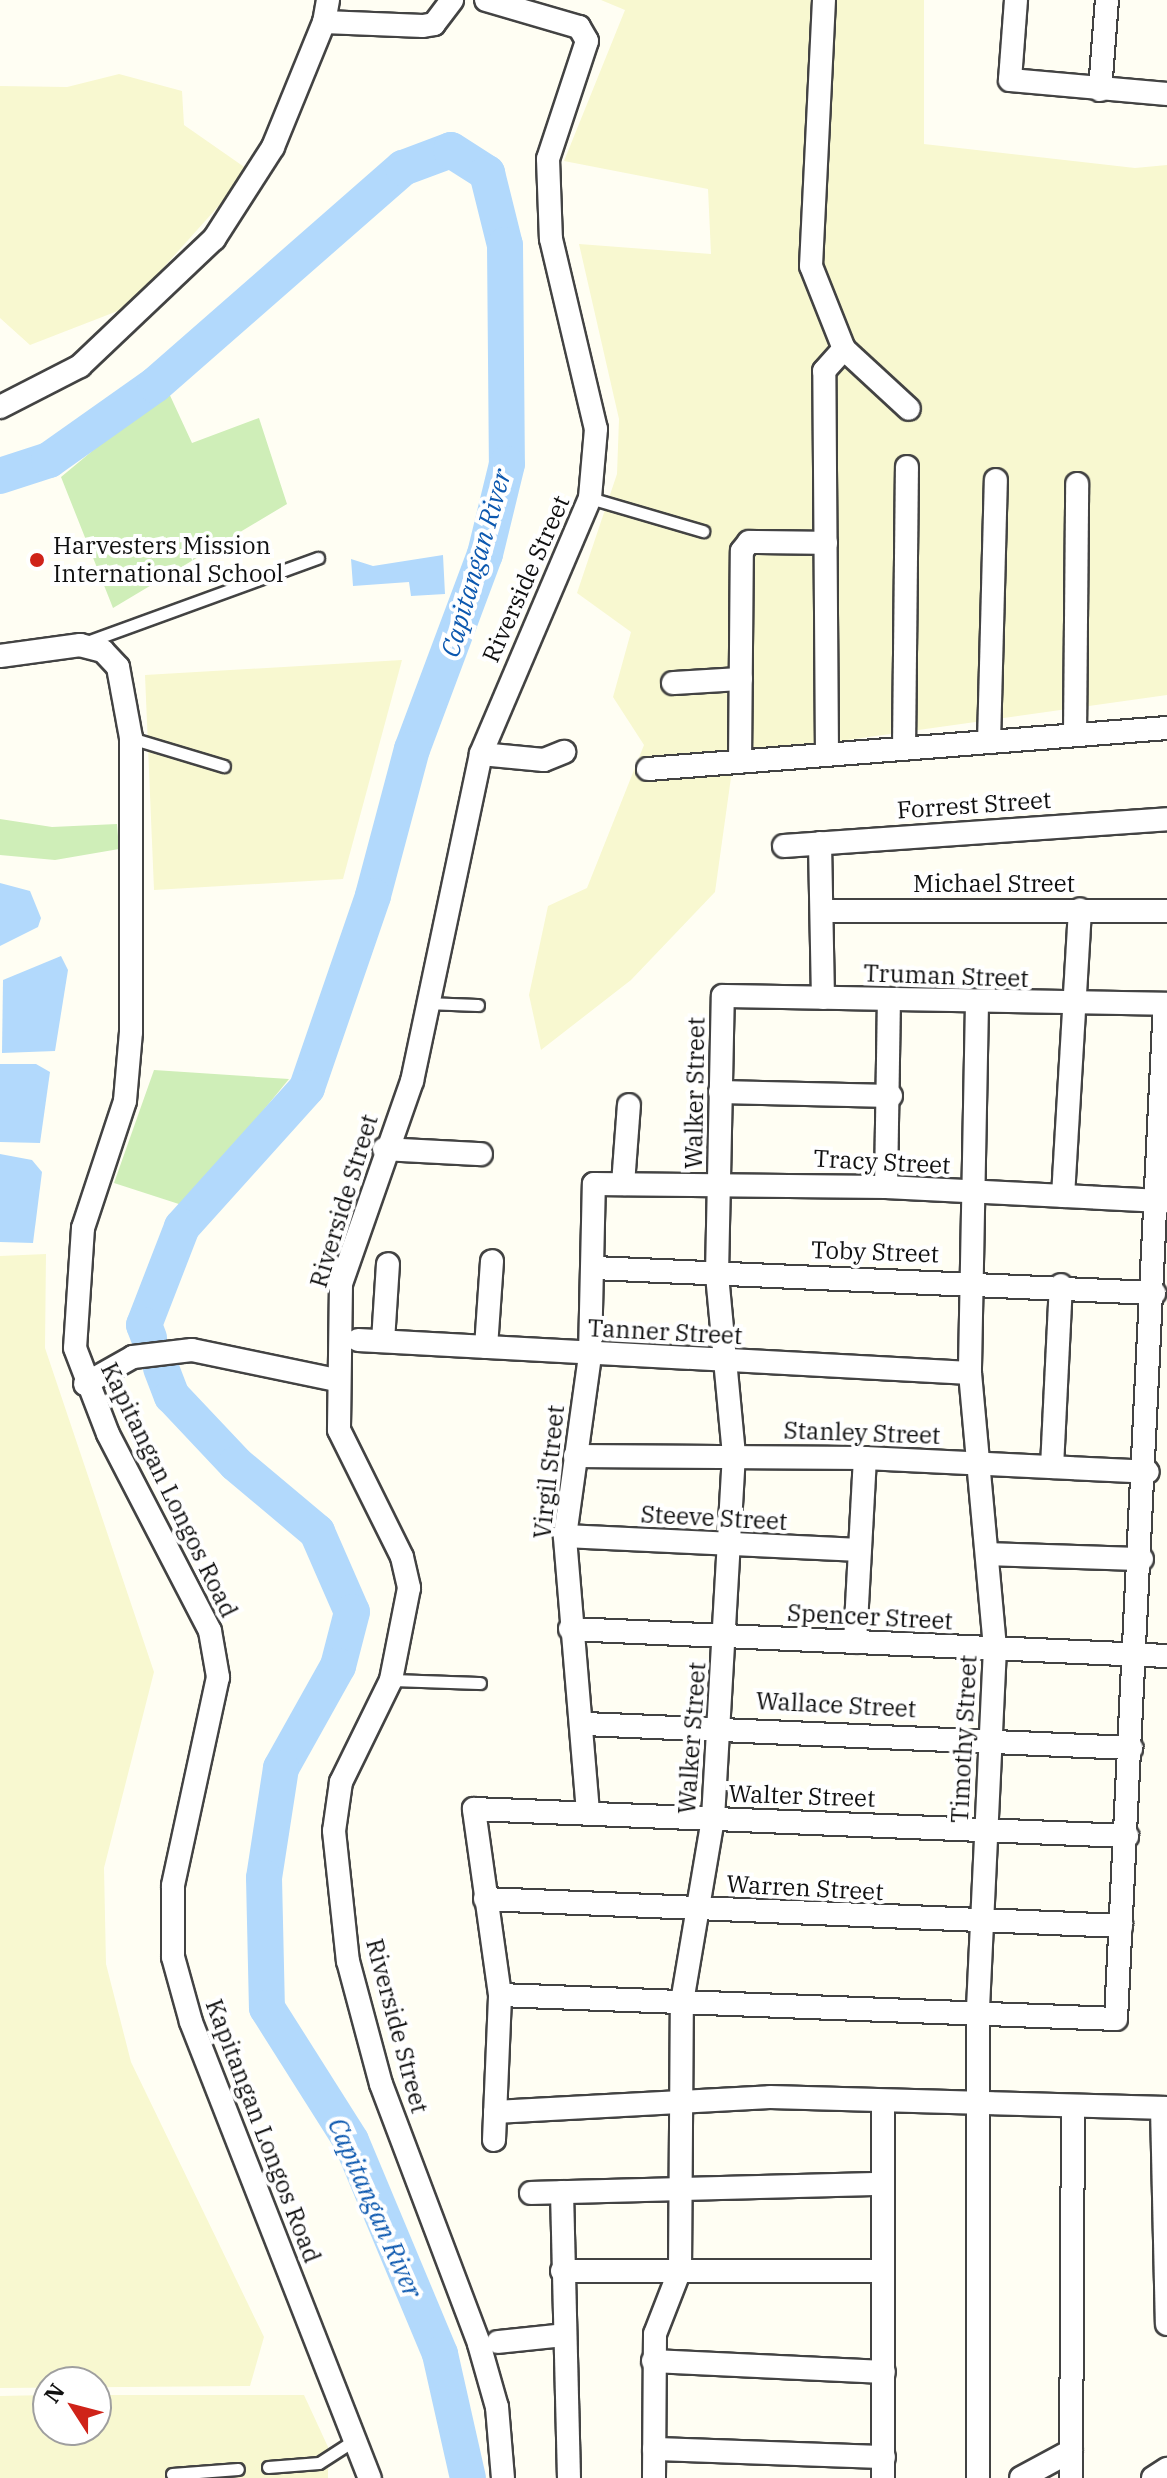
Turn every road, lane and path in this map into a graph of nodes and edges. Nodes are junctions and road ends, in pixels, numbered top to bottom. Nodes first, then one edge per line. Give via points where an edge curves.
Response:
1 (452, 0) edge
2 (486, 0) edge
3 (824, 0) edge
4 (1016, 0) edge
5 (1107, 0) edge
6 (326, 11) edge
7 (1100, 90) junction
8 (1167, 94) edge
9 (844, 349) junction
10 (0, 407) edge
11 (909, 409) dead end
12 (907, 467) dead end
13 (996, 480) dead end
14 (1077, 484) dead end
15 (590, 498) junction
16 (703, 531) dead end
17 (826, 543) junction
18 (318, 558) dead end
19 (80, 645) junction
20 (0, 656) edge
21 (741, 679) junction
22 (673, 683) dead end
23 (1167, 728) edge
24 (1075, 735) junction
25 (131, 738) junction
26 (989, 742) junction
27 (904, 749) junction
28 (564, 752) dead end
29 (481, 754) junction
30 (827, 755) junction
31 (740, 762) junction
32 (224, 766) dead end
33 (648, 769) dead end
34 (1167, 819) edge
35 (820, 843) junction
36 (784, 846) dead end
37 (1080, 910) junction
38 (822, 911) junction
39 (1167, 911) edge
40 (723, 996) joint
41 (823, 998) junction
42 (889, 1000) junction
43 (425, 1003) junction
44 (977, 1003) junction
45 (1166, 1004) edge
46 (478, 1005) dead end
47 (1074, 1006) junction
48 (720, 1092) junction
49 (891, 1096) junction
50 (629, 1105) dead end
51 (384, 1149) junction
52 (481, 1154) dead end
53 (719, 1182) junction
54 (594, 1184) joint
55 (623, 1184) junction
56 (886, 1187) junction
57 (973, 1193) junction
58 (1063, 1196) junction
59 (1163, 1201) edge
60 (492, 1261) dead end
61 (388, 1264) dead end
62 (594, 1268) junction
63 (717, 1274) junction
64 (971, 1281) junction
65 (1061, 1285) junction
66 (1154, 1293) junction
67 (358, 1340) dead end
68 (383, 1341) junction
69 (486, 1347) junction
70 (590, 1355) junction
71 (728, 1360) junction
72 (970, 1373) junction
73 (335, 1380) junction
74 (85, 1384) junction
75 (734, 1455) junction
76 (575, 1456) junction
77 (865, 1458) junction
78 (978, 1462) junction
79 (1052, 1467) junction
80 (1148, 1472) junction
81 (565, 1536) junction
82 (729, 1545) junction
83 (860, 1550) junction
84 (989, 1554) junction
85 (1142, 1559) junction
86 (570, 1629) junction
87 (725, 1636) junction
88 (855, 1642) junction
89 (995, 1648) junction
90 (1137, 1654) junction
91 (1167, 1656) edge
92 (391, 1680) junction
93 (480, 1683) dead end
94 (585, 1724) junction
95 (721, 1725) junction
96 (989, 1740) junction
97 (1131, 1748) junction
98 (588, 1812) junction
99 (713, 1818) junction
100 (986, 1829) junction
101 (1127, 1836) junction
102 (485, 1899) junction
103 (697, 1908) junction
104 (982, 1923) junction
105 (1121, 1926) junction
106 (500, 1995) junction
107 (682, 2002) junction
108 (978, 2012) junction
109 (682, 2101) junction
110 (883, 2101) junction
111 (980, 2108) junction
112 (1165, 2108) edge
113 (1073, 2109) junction
114 (495, 2112) junction
115 (494, 2140) dead end
116 (882, 2184) junction
117 (683, 2189) junction
118 (562, 2192) junction
119 (531, 2193) dead end
120 (680, 2270) junction
121 (562, 2271) junction
122 (883, 2271) junction
123 (1167, 2324) edge
124 (565, 2335) junction
125 (498, 2342) dead end
126 (653, 2361) junction
127 (884, 2372) junction
128 (357, 2438) junction
129 (654, 2449) junction
130 (1071, 2451) junction
131 (268, 2467) dead end
132 (884, 2468) edge
133 (238, 2469) dead end
134 (1167, 2469) edge
135 (172, 2474) dead end
136 (370, 2478) edge
137 (503, 2478) edge
138 (569, 2478) edge
139 (654, 2478) edge
140 (978, 2478) edge
141 (1021, 2478) edge
142 (1071, 2478) edge
143 (1153, 2478) edge

1 - 6 street via 434,24 423,26
2 - 15 street, Riverside Street via 579,27 587,41 548,159 551,239 596,429
3 - 9 street via 811,266
4 - 7 street via 1010,80
5 - 7 street
6 - 10 street via 273,147 214,239 80,366
7 - 8 street
9 - 11 street
9 - 17 street via 824,371
12 - 27 street
13 - 26 street
14 - 24 street
15 - 16 lane
15 - 29 street, Riverside Street via 537,610
17 - 21 street via 749,542 742,551
17 - 30 street
18 - 19 lane
19 - 20 street
19 - 25 street, Kapitangan Longos Road via 103,651 118,667
21 - 22 street
21 - 31 street
23 - 24 street
24 - 26 street
25 - 32 lane
25 - 74 street, Kapitangan Longos Road via 131,1032 125,1101 83,1228 75,1348
26 - 27 street
27 - 30 street
28 - 29 street via 544,760
29 - 43 street, Riverside Street
30 - 31 street
31 - 33 street
34 - 35 street, Forrest Street
35 - 36 street, Forrest Street
35 - 38 street
37 - 38 street, Michael Street
37 - 39 street, Michael Street
37 - 47 street
38 - 41 street
40 - 41 street, Truman Street
40 - 48 street, Walker Street
41 - 42 street, Truman Street
42 - 44 street, Truman Street
42 - 49 street
43 - 46 lane
43 - 51 street, Riverside Street via 412,1081
44 - 47 street, Truman Street
44 - 57 street, Timothy Street
45 - 47 street, Truman Street
45 - 59 street
47 - 58 street
48 - 49 street
48 - 53 street, Walker Street
49 - 56 street
50 - 55 street
51 - 52 street
51 - 73 street, Riverside Street via 341,1284
53 - 55 street, Tracy Street
53 - 56 street, Tracy Street
53 - 63 street, Walker Street
54 - 55 street, Tracy Street
54 - 62 street, Virgil Street
56 - 57 street, Tracy Street
57 - 58 street, Tracy Street
57 - 64 street, Timothy Street
58 - 59 street, Tracy Street
59 - 66 street
60 - 69 street
61 - 68 street
62 - 63 street, Toby Street
62 - 70 street, Virgil Street
63 - 64 street, Toby Street
63 - 71 street, Walker Street
64 - 65 street, Toby Street
64 - 72 street, Timothy Street
65 - 66 street, Toby Street
65 - 79 street
66 - 80 street
67 - 68 street, Tanner Street
68 - 69 street, Tanner Street
69 - 70 street, Tanner Street
70 - 71 street, Tanner Street
70 - 76 street, Virgil Street
71 - 72 street, Tanner Street
71 - 75 street, Walker Street
72 - 78 street, Timothy Street
73 - 74 street via 192,1350 133,1357
73 - 92 street, Riverside Street via 339,1430 402,1557 409,1588
74 - 128 street, Kapitangan Longos Road via 210,1631 218,1677 173,1886 173,1957 196,2035
75 - 76 street, Stanley Street
75 - 77 street, Stanley Street
75 - 82 street, Walker Street
76 - 81 street, Virgil Street
77 - 78 street, Stanley Street
77 - 83 street
78 - 79 street, Stanley Street
78 - 84 street, Timothy Street
79 - 80 street, Stanley Street
80 - 85 street
81 - 82 street, Steeve Street
81 - 86 street, Virgil Street
82 - 83 street, Steeve Street
82 - 87 street, Walker Street
83 - 88 street
84 - 85 street
84 - 89 street, Timothy Street
85 - 90 street
86 - 87 street, Spencer Street
86 - 94 street, Virgil Street
87 - 88 street, Spencer Street
87 - 95 street, Walker Street
88 - 89 street, Spencer Street
89 - 90 street, Spencer Street
89 - 96 street, Timothy Street
90 - 91 street, Spencer Street
90 - 97 street
92 - 93 lane
92 - 137 street, Riverside Street via 341,1782 334,1831 348,1961 381,2084 479,2344 497,2407
94 - 95 street, Wallace Street
94 - 98 street, Virgil Street
95 - 96 street, Wallace Street
95 - 99 street, Walker Street
96 - 97 street, Wallace Street
96 - 100 street, Timothy Street
97 - 101 street
98 - 99 street, Walter Street
98 - 102 street, Walter Street via 474,1809
99 - 100 street, Walter Street
99 - 103 street, Walker Street
100 - 101 street, Walter Street
100 - 104 street, Timothy Street
101 - 105 street
102 - 103 street, Warren Street
102 - 106 street
103 - 104 street, Warren Street
103 - 107 street, Walker Street
104 - 105 street, Warren Street
104 - 108 street, Timothy Street
105 - 108 street via 1116,2019
106 - 107 street
106 - 114 street
107 - 108 street
107 - 109 street, Walker Street
108 - 111 street, Timothy Street
109 - 110 street
109 - 114 street
109 - 117 street, Walker Street
110 - 111 street
110 - 116 street
111 - 113 street
111 - 140 street, Timothy Street
112 - 113 street
112 - 123 street
113 - 130 street
114 - 115 street
116 - 117 street
116 - 122 street
117 - 118 street
117 - 120 street, Walker Street
118 - 119 street
118 - 121 street
120 - 121 street
120 - 122 street
120 - 126 street, Walker Street via 656,2323
121 - 124 street
122 - 127 street
124 - 125 street
124 - 138 street
126 - 127 street
126 - 129 street, Walker Street
127 - 132 street
128 - 131 lane via 319,2463
128 - 136 street, Kapitangan Longos Road
129 - 132 street
129 - 139 street, Walker Street
130 - 141 street
130 - 142 street
133 - 135 lane
134 - 143 street

